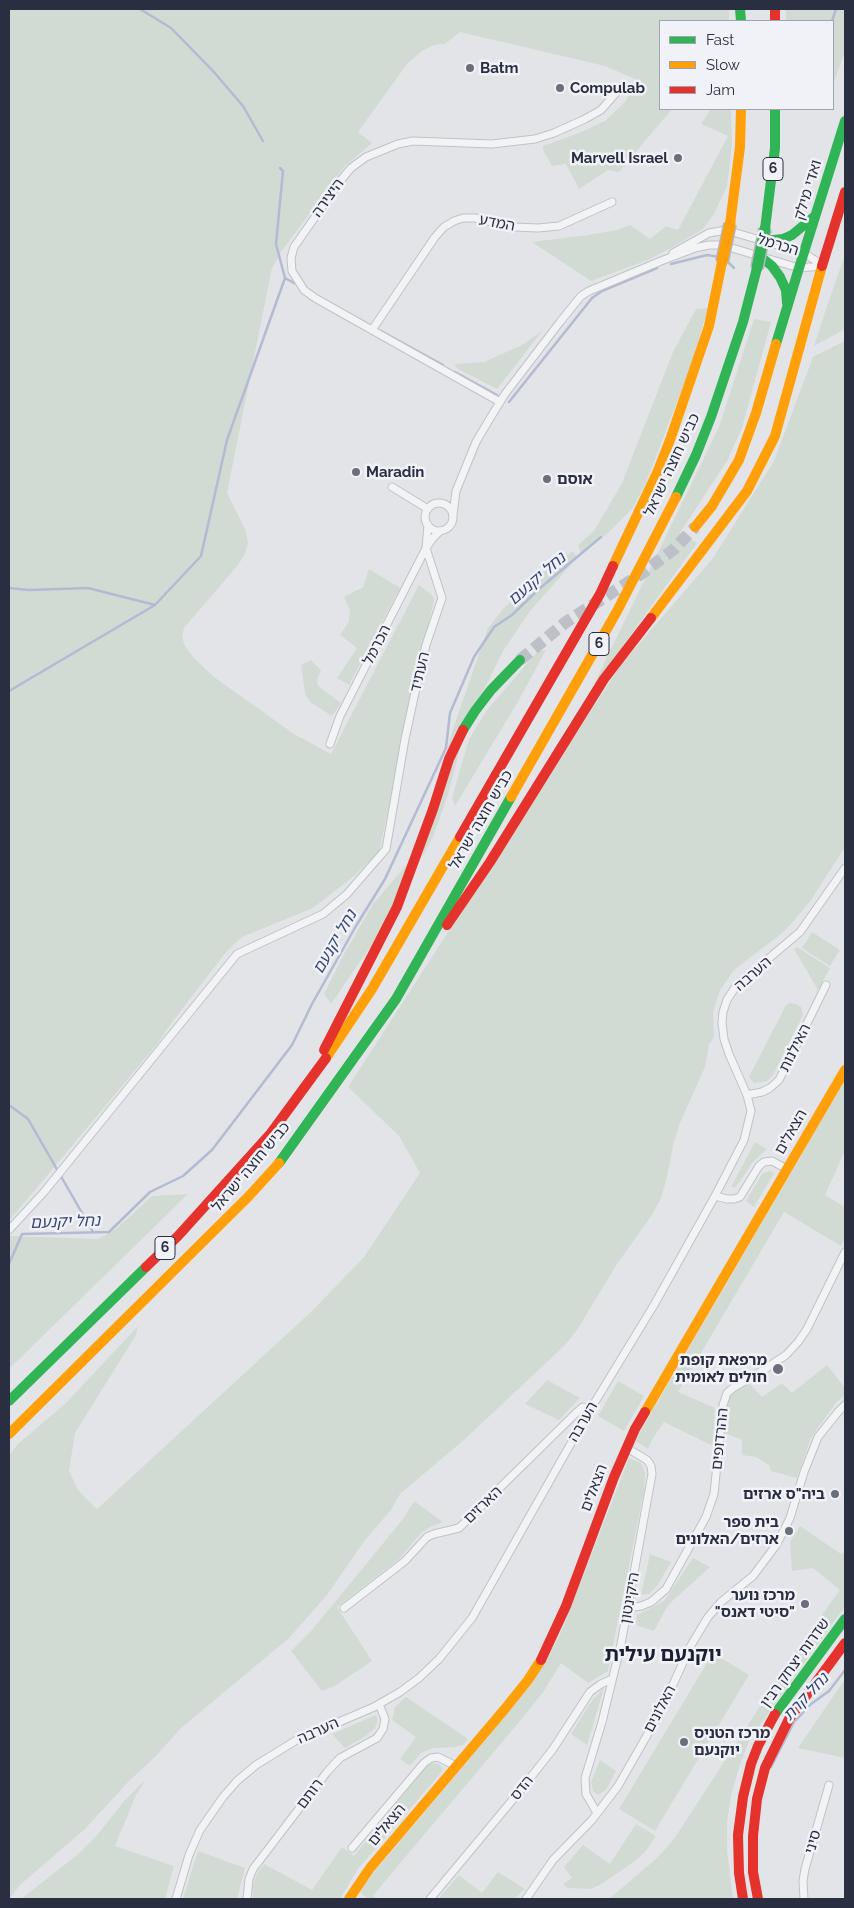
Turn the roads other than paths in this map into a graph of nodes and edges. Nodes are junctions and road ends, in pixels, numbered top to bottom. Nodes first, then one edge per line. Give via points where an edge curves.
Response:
1 (622, 86) dead end
2 (741, 110) edge
3 (775, 110) edge
4 (845, 121) edge
5 (845, 192) edge
6 (612, 202) dead end
7 (816, 215) junction
8 (764, 235) junction
9 (804, 253) junction
10 (761, 257) junction
11 (660, 260) junction
12 (822, 266) junction
13 (799, 268) junction
14 (787, 304) junction
15 (372, 330) junction
16 (500, 402) junction
17 (392, 488) dead end
18 (456, 491) junction
19 (440, 503) junction
20 (428, 509) junction
21 (453, 515) junction
22 (428, 525) junction
23 (695, 527) tunnel mouth
24 (440, 531) junction
25 (426, 548) junction
26 (520, 660) tunnel mouth
27 (330, 744) dead end
28 (845, 868) edge
29 (826, 985) dead end
30 (396, 999) junction
31 (845, 1070) edge
32 (308, 1084) junction
33 (747, 1095) junction
34 (788, 1168) junction
35 (716, 1196) junction
36 (9, 1230) edge
37 (845, 1252) edge
38 (9, 1401) edge
39 (845, 1405) edge
40 (591, 1408) junction
41 (9, 1434) edge
42 (627, 1448) junction
43 (344, 1608) dead end
44 (628, 1608) junction
45 (845, 1618) edge
46 (845, 1643) edge
47 (612, 1679) junction
48 (379, 1704) junction
49 (456, 1766) junction
50 (829, 1785) dead end
51 (597, 1813) junction
52 (352, 1848) dead end
53 (538, 1882) junction
54 (176, 1899) edge
55 (247, 1899) edge
56 (349, 1899) edge
57 (430, 1899) edge
58 (526, 1899) edge
59 (535, 1899) edge
60 (743, 1899) edge
61 (758, 1899) edge
62 (804, 1899) edge

1 - 15 street, היצירה via 601,110 585,120 535,139 492,144 398,144 366,156 351,168 294,247 292,271 304,290
2 - 32 main road, כביש חוצה ישראל / 6, bridge via 740,147 730,224 709,326 657,473 600,594 401,942
3 - 8 main road, כביש חוצה ישראל / 6
4 - 7 main road, ואדי מילק
5 - 12 main road
6 - 15 street, המדע via 559,226 514,227 475,218 454,221 435,237
7 - 8 main road via 792,235 782,238
7 - 9 main road, ואדי מילק
8 - 9 street, הכרמל
8 - 11 street, הכרמל via 718,230
8 - 30 main road, כביש חוצה ישראל / 6, bridge via 743,322 711,416 679,491 616,614
9 - 12 street, הכרמל
9 - 13 main road, ואדי מילק
10 - 11 street, הכרמל via 716,245 695,248
10 - 13 street, הכרמל
10 - 14 main road via 780,276
11 - 16 street, הכרמל via 581,296
12 - 13 street, הכרמל
12 - 30 main road via 775,436 746,490 604,679 490,862
13 - 14 main road, ואדי מילק
14 - 23 main road, ואדי מילק via 739,460 722,491
15 - 16 street, היצירה
16 - 18 street, הכרמל via 476,442
17 - 20 street
18 - 19 street
18 - 21 street, הכרמל
19 - 20 street
19 - 21 street via 449,507
20 - 22 street via 425,516
21 - 24 street via 449,527
22 - 24 street
22 - 25 street, הכרמל
24 - 25 street, הכרמל
25 - 27 street, הכרמל via 340,716
25 - 36 street, העתיד via 442,598 416,688 386,849 347,894 323,914 237,954 116,1105
26 - 32 main road via 491,690 460,736 397,907
28 - 33 street, הערבה via 800,932 736,986 727,1000 722,1023 724,1039
29 - 33 street, האילנות via 779,1080 762,1092
30 - 41 main road, כביש חוצה ישראל / 6 via 283,1158 250,1196
31 - 34 main road, הצאלים
32 - 38 main road, כביש חוצה ישראל / 6 via 271,1133 178,1236
33 - 35 street, הערבה via 751,1111 749,1125
34 - 35 street via 772,1161 764,1162 740,1197
34 - 42 main road, הצאלים via 635,1429
35 - 40 street, הערבה
37 - 44 street, ההרדופים via 798,1342 786,1355 727,1393 714,1494 706,1517 666,1589 651,1602
39 - 51 street, האלונים via 818,1437 790,1518 777,1544 752,1576 708,1616 661,1711 618,1786
40 - 43 street, הארזים via 583,1407 576,1413 459,1528 427,1537 406,1560
40 - 48 street, הערבה via 472,1618 419,1678
42 - 44 street, היקינטון via 647,1460 652,1474
42 - 49 main road, הצאלים via 545,1654 528,1680
44 - 47 street, היקינטון
45 - 60 main road, שדרות יצחק רבין via 777,1712 758,1746 743,1797 738,1835
46 - 61 main road, שדרות יצחק רבין via 789,1719 765,1768 753,1836
47 - 51 street, היקינטון via 585,1778 586,1794
47 - 57 street, הדס via 590,1692 553,1749
48 - 54 street, הערבה via 295,1741 237,1781 200,1830
48 - 55 street, רותם via 385,1719 377,1738 340,1758 327,1772 253,1869
49 - 52 street via 438,1757 424,1763
49 - 56 main road, הצאלים via 370,1868
50 - 62 street, סיני via 805,1869
51 - 53 street, האלונים via 553,1860
53 - 58 street, האלונים
53 - 59 street, האלונים

